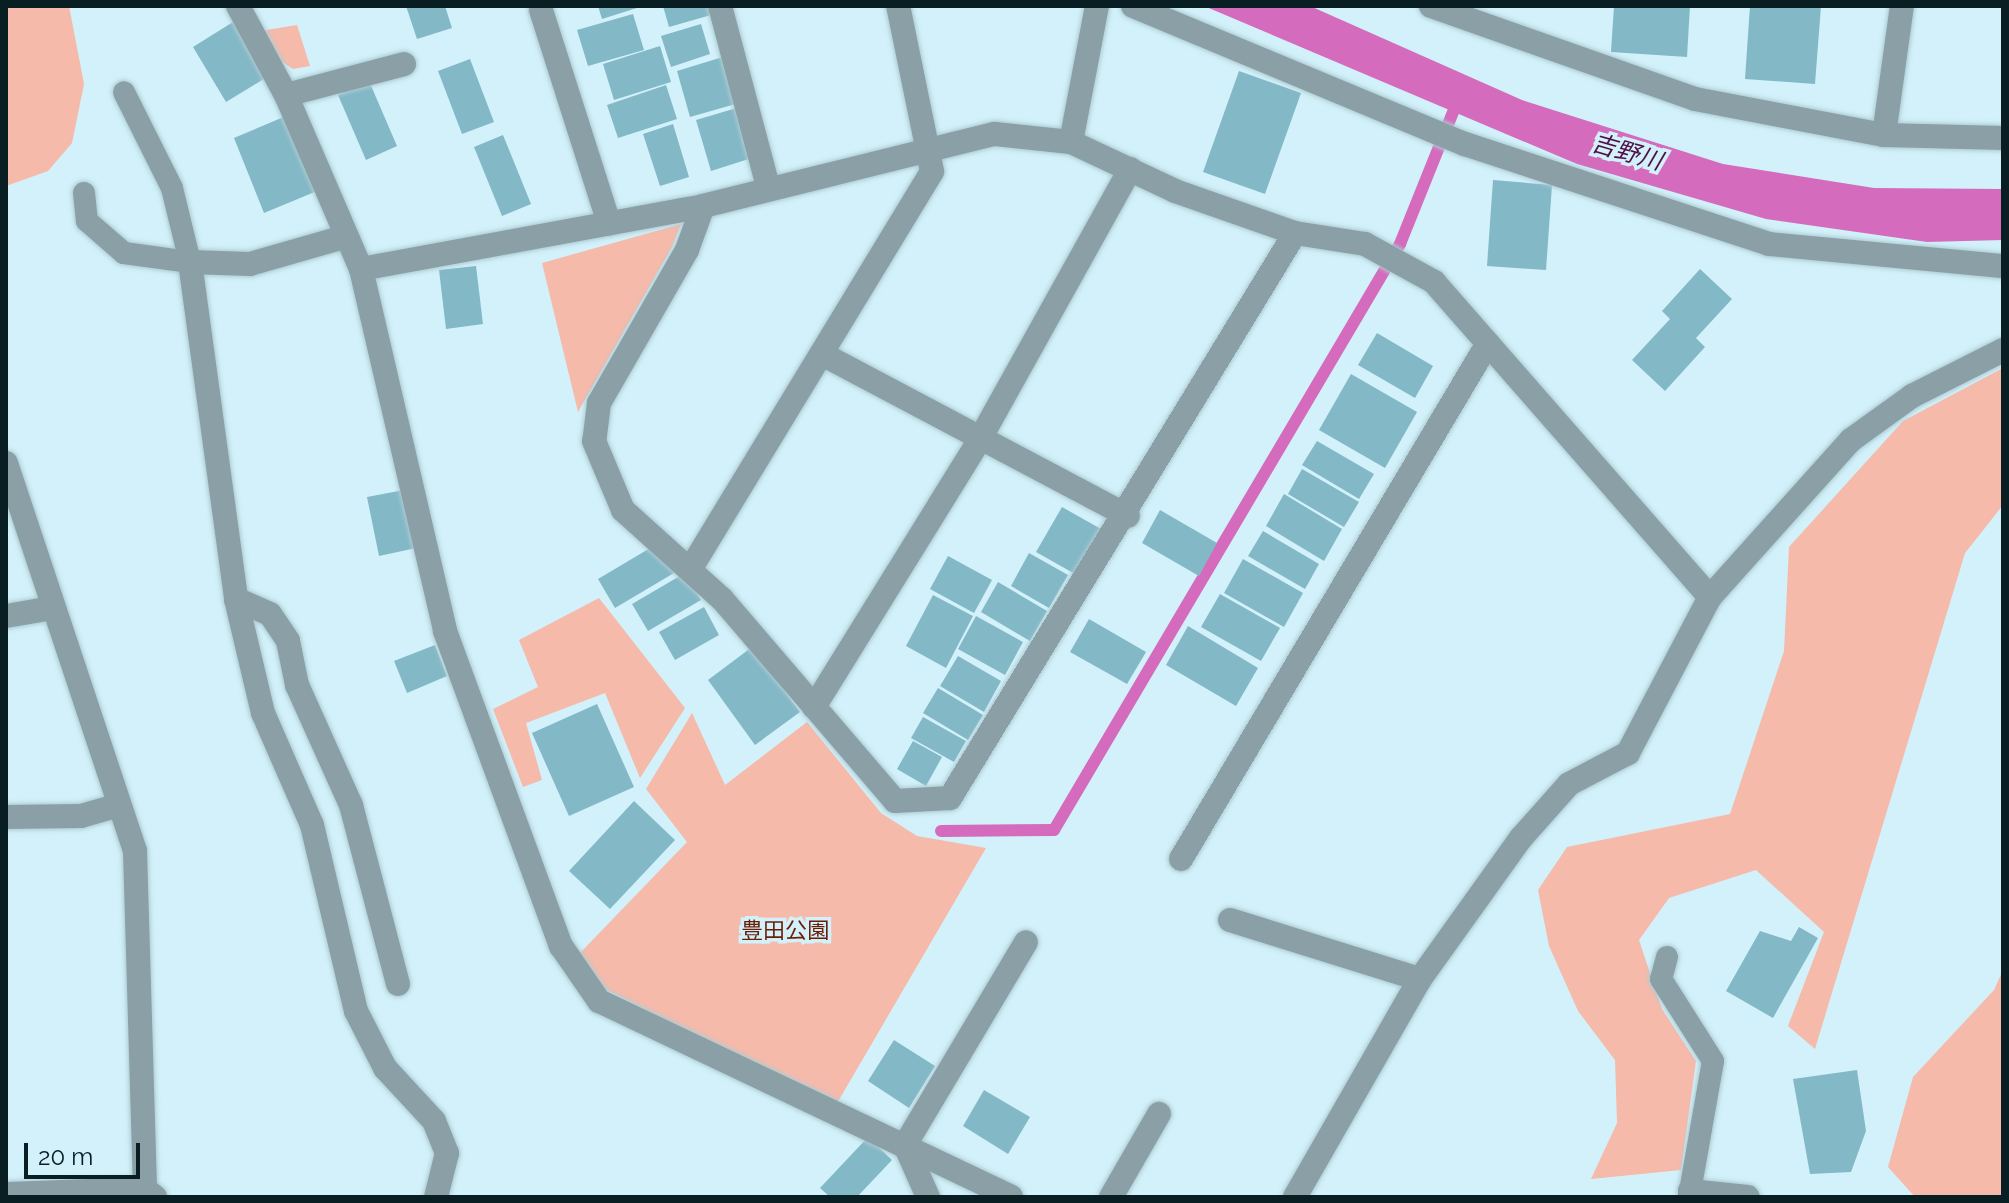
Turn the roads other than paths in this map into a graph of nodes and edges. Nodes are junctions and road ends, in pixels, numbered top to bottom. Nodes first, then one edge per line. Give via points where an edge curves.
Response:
1 (238, 6) edge
2 (720, 6) edge
3 (898, 6) edge
4 (1097, 6) edge
5 (1133, 6) edge
6 (1431, 6) edge
7 (1902, 6) edge
8 (541, 10) dead end
9 (404, 64) dead end
10 (124, 92) dead end
11 (286, 95) junction
12 (1884, 135) junction
13 (2003, 138) edge
14 (1071, 142) junction
15 (927, 148) junction
16 (1130, 169) junction
17 (768, 187) junction
18 (84, 193) dead end
19 (703, 206) junction
20 (609, 223) junction
21 (1295, 233) junction
22 (344, 237) junction
23 (190, 262) junction
24 (2003, 266) edge
25 (361, 269) junction
26 (1488, 343) junction
27 (2003, 350) edge
28 (822, 354) junction
29 (980, 439) junction
30 (6, 463) edge
31 (1128, 516) junction
32 (691, 568) junction
33 (1710, 597) junction
34 (236, 599) junction
35 (53, 608) junction
36 (6, 616) edge
37 (814, 707) junction
38 (119, 805) junction
39 (6, 817) edge
40 (1181, 859) dead end
41 (1230, 920) dead end
42 (1026, 942) dead end
43 (1667, 957) dead end
44 (1420, 979) junction
45 (398, 984) dead end
46 (1159, 1114) dead end
47 (905, 1145) junction
48 (150, 1193) edge
49 (6, 1194) edge
50 (1690, 1194) edge
51 (436, 1197) edge
52 (928, 1197) edge
53 (1011, 1197) edge
54 (1111, 1197) edge
55 (1295, 1197) edge
56 (1748, 1197) edge

1 - 11 street
2 - 17 street
3 - 15 street
4 - 14 street
5 - 24 street via 1465,144 1769,244
6 - 12 street via 1695,99
7 - 12 street
8 - 20 street
9 - 11 street
10 - 23 lane via 172,188
11 - 22 street
12 - 13 street
14 - 15 street via 995,134
14 - 16 street
15 - 17 street
15 - 28 street via 932,171
16 - 21 street
16 - 29 street
17 - 19 street
18 - 23 lane via 87,221 124,253
19 - 20 street
19 - 32 street via 687,250 599,403 594,441 623,510
20 - 25 street
21 - 26 street via 1365,244 1434,282
21 - 31 street
22 - 23 street via 250,264
22 - 25 street
23 - 34 street
25 - 47 street via 445,631 561,946 599,1001
26 - 33 street
26 - 40 street
27 - 33 street via 1912,396 1851,440
28 - 29 street
28 - 32 street
29 - 31 street
29 - 37 street
30 - 35 street
31 - 37 street via 950,798 895,801
32 - 37 street
33 - 44 street via 1628,753 1569,784 1521,838
34 - 45 street via 270,614 288,641 297,685 351,805
34 - 51 street via 263,713 312,825 356,1011 385,1068 434,1121 447,1153
35 - 36 street
35 - 38 street
38 - 39 street via 81,816
38 - 48 street via 135,851
41 - 44 street
42 - 47 street
43 - 50 lane via 1661,979 1713,1061
44 - 55 street
46 - 54 street
47 - 52 street
47 - 53 street
48 - 49 street
50 - 56 street

